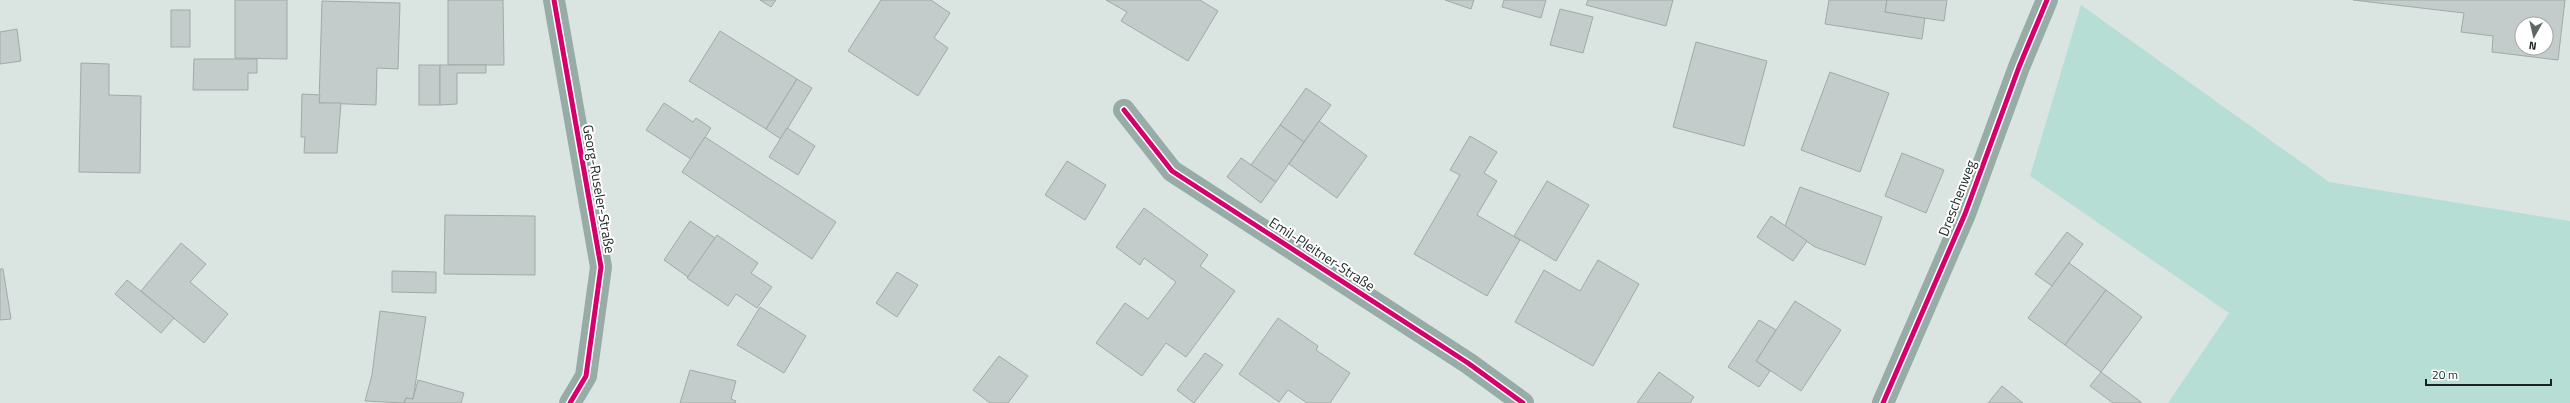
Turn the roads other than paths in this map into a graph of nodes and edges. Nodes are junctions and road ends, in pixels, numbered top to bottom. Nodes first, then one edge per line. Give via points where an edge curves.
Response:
1 (554, 0) edge
2 (2047, 0) edge
3 (1124, 110) dead end
4 (570, 403) edge
5 (1523, 403) edge
6 (1883, 403) edge

1 - 4 street, Georg-Ruseler-Straße via 601,267 586,376
2 - 6 street, Dreschenweg via 2019,67 1965,214
3 - 5 street, Emil-Pleitner-Straße via 1172,171 1468,363

